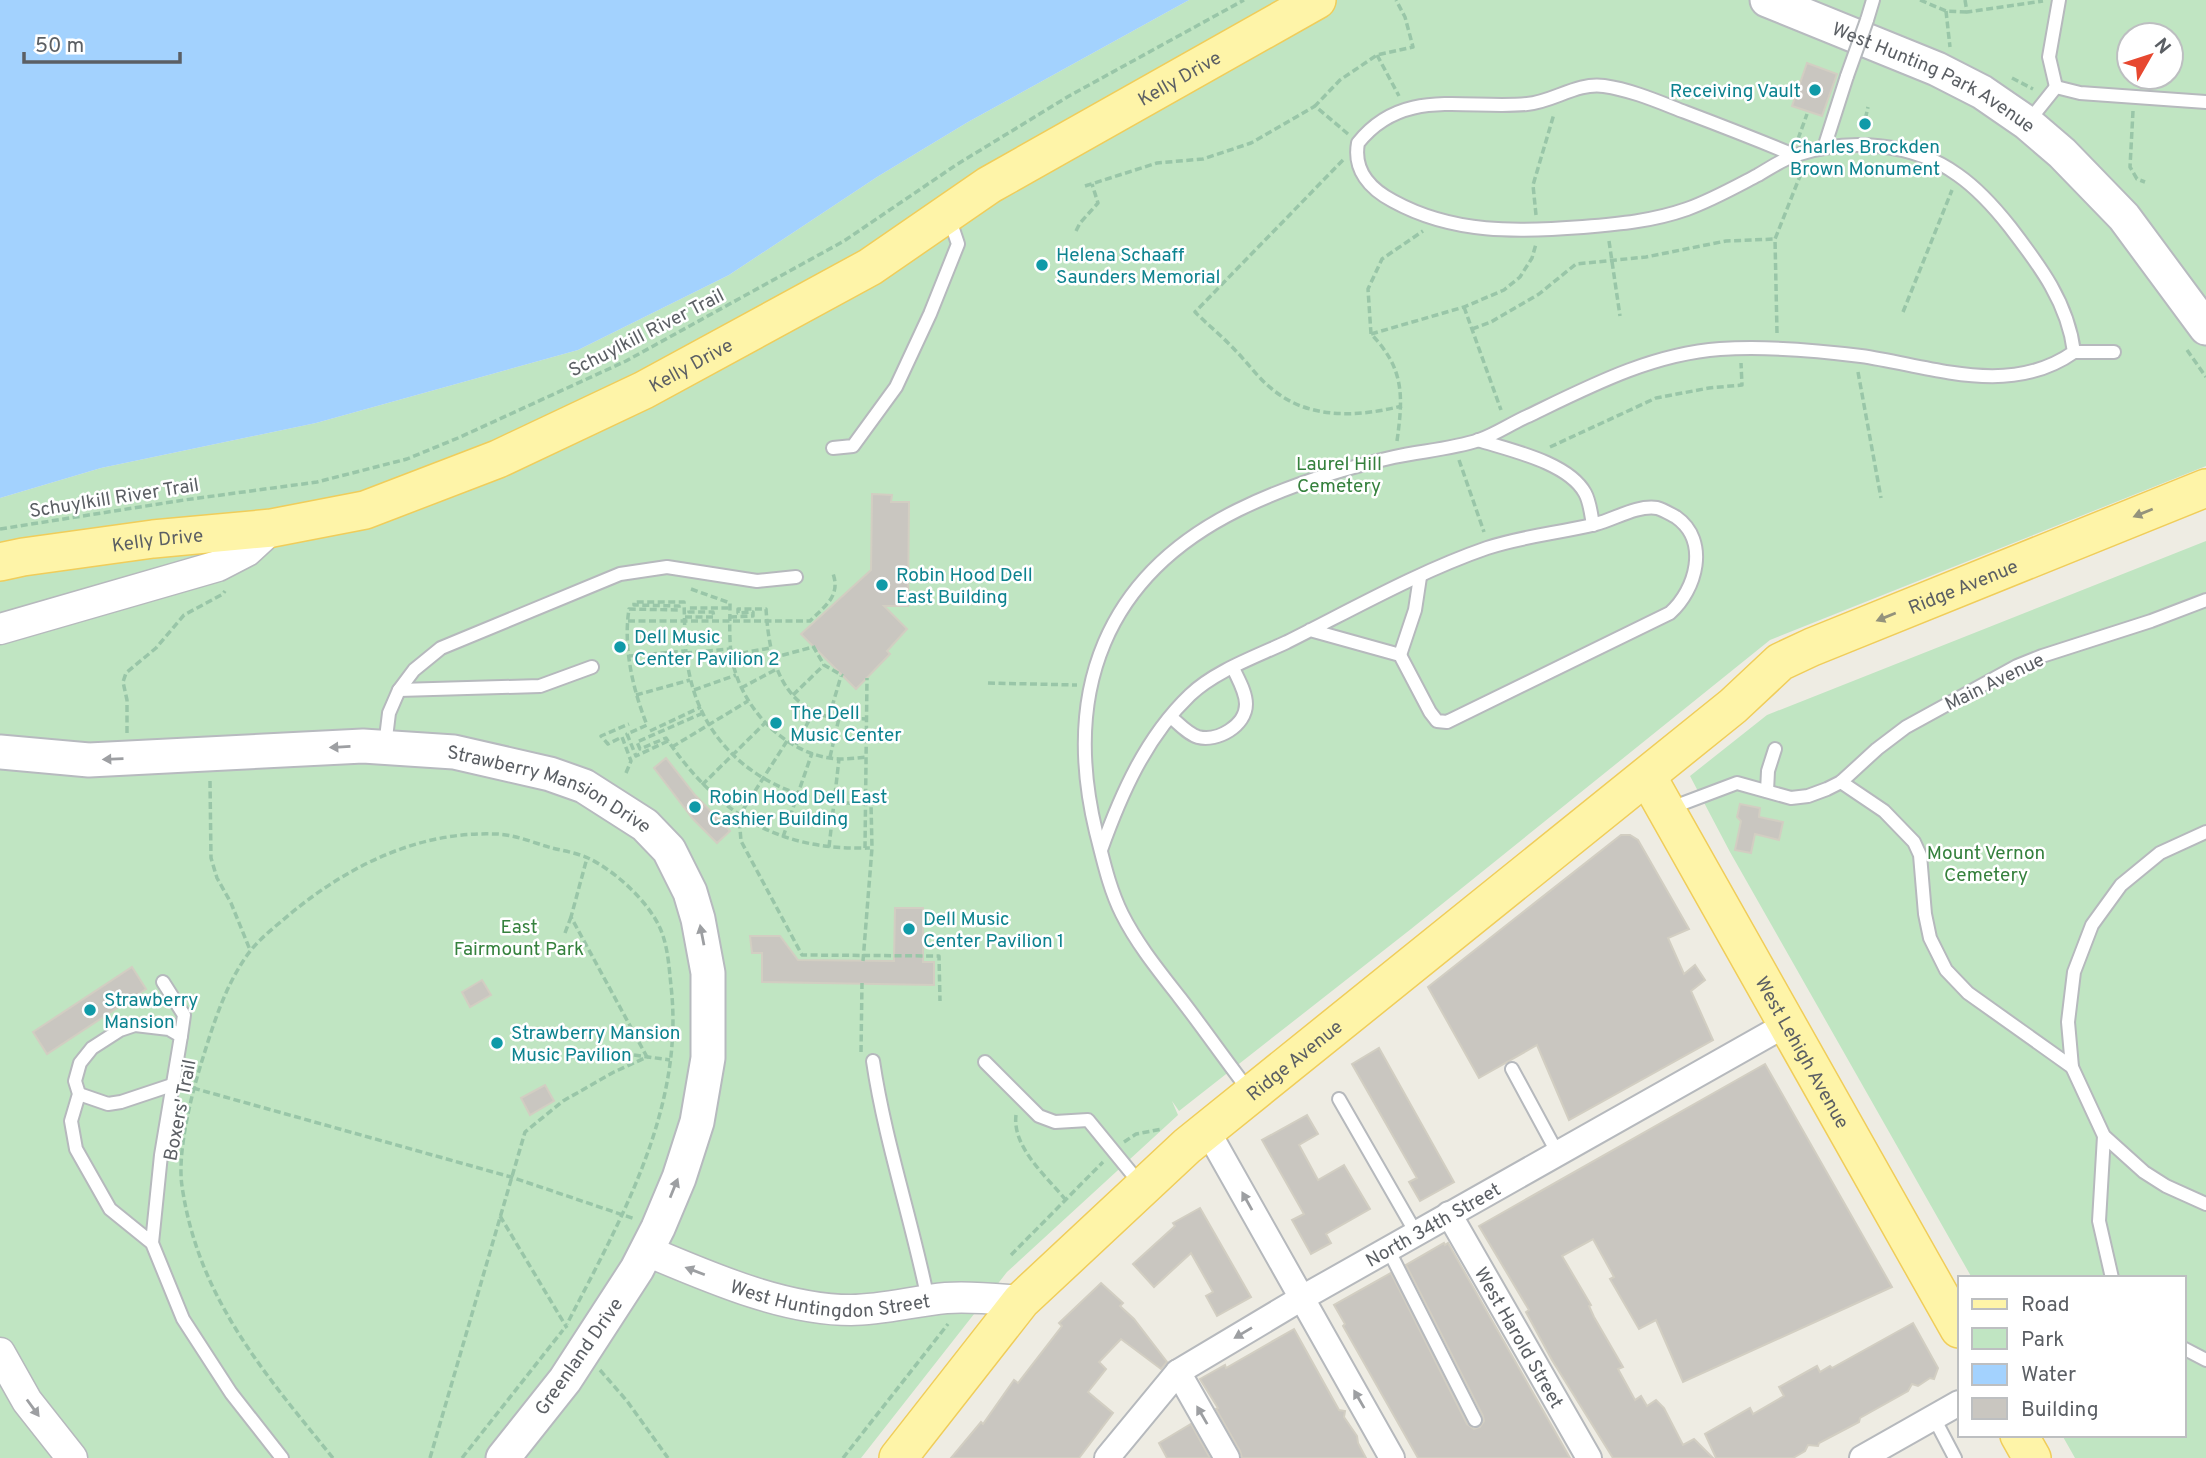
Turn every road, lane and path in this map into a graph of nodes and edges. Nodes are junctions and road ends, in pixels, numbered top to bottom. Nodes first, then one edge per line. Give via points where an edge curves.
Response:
1 (1244, 0) edge
2 (1317, 0) edge
3 (1396, 0) edge
4 (1767, 0) edge
5 (1873, 0) edge
6 (1920, 0) edge
7 (1965, 0) edge
8 (2059, 0) edge
9 (2047, 1) edge
10 (2019, 2) edge
11 (1946, 11) junction
12 (1967, 12) junction
13 (1951, 51) dead end
14 (1377, 55) junction
15 (2056, 87) junction
16 (2206, 102) edge
17 (1315, 106) junction
18 (1868, 107) dead end
19 (2134, 108) dead end
20 (1405, 109) junction
21 (1556, 109) dead end
22 (1807, 114) dead end
23 (2027, 123) junction
24 (1860, 145) junction
25 (1357, 148) junction
26 (1824, 148) junction
27 (1809, 152) junction
28 (1794, 155) junction
29 (1958, 175) junction
30 (2145, 181) dead end
31 (1092, 184) junction
32 (1085, 186) dead end
33 (948, 213) junction
34 (1436, 221) junction
35 (1608, 225) junction
36 (1538, 230) junction
37 (1076, 231) dead end
38 (1774, 239) junction
39 (1611, 261) junction
40 (1464, 307) junction
41 (1903, 312) dead end
42 (1620, 316) dead end
43 (1472, 328) junction
44 (1371, 334) junction
45 (2200, 342) edge
46 (1778, 348) junction
47 (2074, 352) junction
48 (2114, 352) dead end
49 (1741, 364) dead end
50 (1857, 368) dead end
51 (2206, 377) edge
52 (1402, 406) junction
53 (1506, 426) junction
54 (1478, 440) junction
55 (1453, 445) junction
56 (833, 448) dead end
57 (1395, 457) junction
58 (1529, 457) junction
59 (2206, 488) edge
60 (1881, 498) dead end
61 (2206, 514) edge
62 (1593, 525) junction
63 (272, 528) junction
64 (0, 529) edge
65 (1489, 547) junction
66 (0, 562) edge
67 (832, 571) dead end
68 (1420, 576) junction
69 (796, 577) dead end
70 (223, 582) dead end
71 (714, 597) dead end
72 (2206, 600) edge
73 (730, 608) junction
74 (685, 619) junction
75 (730, 619) junction
76 (627, 621) junction
77 (767, 622) junction
78 (0, 629) edge
79 (1310, 630) junction
80 (730, 649) junction
81 (770, 649) junction
82 (685, 652) junction
83 (731, 655) junction
84 (1400, 655) junction
85 (629, 656) junction
86 (772, 658) junction
87 (824, 665) junction
88 (592, 667) dead end
89 (1233, 668) junction
90 (775, 670) junction
91 (736, 676) junction
92 (867, 678) dead end
93 (690, 680) junction
94 (988, 683) dead end
95 (1092, 685) junction
96 (741, 688) junction
97 (399, 690) junction
98 (694, 690) junction
99 (636, 695) junction
100 (793, 695) junction
101 (748, 701) junction
102 (1733, 706) junction
103 (701, 707) junction
104 (814, 711) junction
105 (703, 713) junction
106 (829, 717) junction
107 (1171, 717) junction
108 (839, 718) junction
109 (867, 719) junction
110 (765, 723) junction
111 (629, 724) dead end
112 (709, 724) junction
113 (648, 725) junction
114 (127, 727) dead end
115 (651, 733) junction
116 (668, 741) junction
117 (787, 741) junction
118 (385, 746) junction
119 (796, 746) junction
120 (672, 747) junction
121 (1775, 748) dead end
122 (0, 752) edge
123 (812, 752) junction
124 (733, 755) junction
125 (830, 757) junction
126 (866, 757) junction
127 (839, 759) junction
128 (626, 773) dead end
129 (1647, 776) junction
130 (762, 779) junction
131 (210, 781) dead end
132 (1841, 782) junction
133 (702, 785) junction
134 (1767, 791) junction
135 (797, 795) junction
136 (834, 803) junction
137 (865, 803) junction
138 (1667, 810) junction
139 (738, 816) junction
140 (2206, 832) edge
141 (783, 837) junction
142 (830, 847) junction
143 (865, 848) junction
144 (872, 848) junction
145 (1101, 850) junction
146 (587, 858) junction
147 (571, 917) junction
148 (565, 933) dead end
149 (250, 951) junction
150 (864, 954) junction
151 (863, 961) dead end
152 (163, 982) dead end
153 (862, 983) dead end
154 (940, 1001) dead end
155 (1787, 1024) junction
156 (181, 1036) junction
157 (634, 1055) dead end
158 (647, 1057) junction
159 (670, 1060) junction
160 (867, 1061) joint
161 (985, 1062) dead end
162 (2072, 1068) junction
163 (1512, 1069) dead end
164 (172, 1085) junction
165 (193, 1088) junction
166 (1251, 1093) junction
167 (79, 1094) junction
168 (1339, 1098) dead end
169 (1021, 1099) junction
170 (1168, 1127) dead end
171 (1207, 1130) junction
172 (2104, 1136) junction
173 (1114, 1151) junction
174 (1558, 1154) junction
175 (511, 1177) junction
176 (1142, 1186) junction
177 (1065, 1199) junction
178 (2206, 1204) edge
179 (623, 1214) junction
180 (1450, 1214) junction
181 (500, 1216) junction
182 (1416, 1233) junction
183 (152, 1243) junction
184 (1388, 1249) junction
185 (647, 1251) junction
186 (1011, 1255) dead end
187 (2112, 1276) edge
188 (1302, 1298) junction
189 (928, 1300) junction
190 (1021, 1301) junction
191 (951, 1321) dead end
192 (565, 1327) junction
193 (1958, 1327) edge
194 (574, 1335) dead end
195 (2185, 1349) edge
196 (0, 1353) edge
197 (2206, 1360) edge
198 (599, 1369) dead end
199 (1178, 1372) junction
200 (1958, 1404) edge
201 (1934, 1418) junction
202 (1475, 1420) dead end
203 (2020, 1437) edge
204 (72, 1458) edge
205 (282, 1458) edge
206 (333, 1458) edge
207 (430, 1458) edge
208 (462, 1458) edge
209 (503, 1458) edge
210 (668, 1458) edge
211 (843, 1458) edge
212 (898, 1458) edge
213 (1107, 1458) edge
214 (1227, 1458) edge
215 (1392, 1458) edge
216 (1589, 1458) edge
217 (1862, 1458) edge
218 (1955, 1458) edge
219 (2032, 1458) edge

1 - 64 path, Schuylkill River Trail via 1069,96 844,241 626,361 458,438 407,459 317,482
2 - 33 main road, Kelly Drive via 989,185
3 - 14 path via 1413,47
4 - 23 main road, West Hunting Park Avenue via 1958,79
5 - 26 lane, bridge
6 - 11 path
7 - 12 path
8 - 15 lane via 2049,57
9 - 10 path
10 - 12 path
11 - 12 path
11 - 13 path
14 - 17 path via 1340,80
14 - 20 path
15 - 16 lane via 2080,93
15 - 23 lane
17 - 25 path
17 - 31 path via 1251,144 1203,159 1157,163
18 - 24 path
19 - 30 path via 2130,167 2137,179
20 - 25 lane via 1379,121
20 - 28 lane via 1459,103 1527,104 1601,85 1654,100
21 - 36 path via 1533,185
22 - 28 path
23 - 45 main road, West Hunting Park Avenue via 2084,178
24 - 26 lane
24 - 29 lane via 1898,149
25 - 34 lane via 1357,166 1380,193
25 - 52 path via 1195,312 1271,389 1292,402 1338,414
26 - 27 lane
27 - 28 lane
27 - 38 path
28 - 35 lane via 1686,209
29 - 41 path
29 - 47 lane via 1993,207 2040,267 2067,317
31 - 32 path
31 - 37 path via 1098,203
33 - 56 lane via 958,244 896,387 853,446
33 - 63 main road, Kelly Drive via 870,267 644,390 498,459 365,510
34 - 36 lane via 1477,229
34 - 44 path via 1382,259 1368,289
35 - 36 lane
35 - 39 path
36 - 40 path via 1532,258 1520,277 1504,290
38 - 39 path via 1726,241
38 - 46 path
39 - 42 path
39 - 43 path via 1576,264 1539,294
40 - 43 path
40 - 44 path
43 - 53 path
44 - 52 path via 1396,371
45 - 51 path
46 - 47 lane via 1867,357 1977,377 2035,371
46 - 53 lane via 1705,350 1649,362
47 - 48 lane
49 - 58 path via 1742,385 1656,398
50 - 60 path
52 - 57 path
53 - 54 lane
54 - 55 lane
54 - 58 lane
55 - 57 lane
55 - 65 path
57 - 95 lane via 1268,496 1183,542 1146,577 1114,619
58 - 62 lane via 1564,472 1580,485
59 -> 102 main road, Ridge Avenue via 1796,654 1771,670
61 - 102 main road, Ridge Avenue
62 - 65 lane
62 - 84 lane via 1646,508 1680,520 1690,532 1696,555 1688,591 1675,608 1645,627 1447,722 1433,717
63 - 66 main road, Kelly Drive via 152,539
63 - 78 street via 247,551 218,566
65 - 68 lane
67 - 77 path via 837,583 833,597 811,623
68 - 79 lane
68 - 84 lane
69 - 97 lane via 757,581 667,567 620,574 442,648 414,670
70 - 114 path via 223,594 184,615 156,649 126,673
71 - 73 path via 730,603
72 - 132 lane, Main Avenue via 2017,666 1906,727
73 - 74 path via 689,608 689,612 713,612 714,617
73 - 75 path
74 - 75 path
74 - 76 path
74 - 76 path via 684,602 634,602 634,606 679,606 679,610 629,609
74 - 82 path
75 - 77 path
75 - 77 path via 753,616 753,612 738,613 738,609 766,609
75 - 80 path
76 - 85 path
77 - 81 path
79 - 84 lane
79 - 89 lane
80 - 82 path
80 - 83 path
81 - 83 path
81 - 86 path
82 - 85 path
82 - 93 path
83 - 91 path
85 - 99 path
86 - 87 path via 813,647
86 - 90 path
87 - 100 path
87 - 106 path via 842,676
88 - 97 lane via 540,686
89 - 107 lane via 1197,689
89 - 107 lane via 1246,705 1236,725 1214,736 1197,737
90 - 96 path
90 - 100 path
91 - 96 path
91 - 98 path
92 - 109 path
93 - 98 path
93 - 99 path
94 - 95 path
95 - 145 lane via 1086,778
96 - 101 path
97 - 118 lane via 389,713
98 - 103 path
99 - 113 path
100 - 104 path
101 - 110 path
101 - 112 path
102 - 129 main road, Ridge Avenue
103 - 105 path
103 - 115 path
104 - 106 path
104 - 119 path
105 - 112 path
105 - 115 path
106 - 108 path
107 - 145 lane via 1129,781
108 - 109 path
108 - 125 path
109 - 126 path
110 - 117 path
110 - 124 path
111 - 128 path via 601,736 608,744 622,737 631,761
112 - 120 path
112 - 124 path
113 - 115 path
113 - 116 path via 627,734 636,756
115 - 116 path via 637,742 640,749
116 - 120 path
117 - 119 path
117 - 130 path
118 -> 122 main road, Strawberry Mansion Drive via 89,760
185 -> 118 main road, Strawberry Mansion Drive via 690,1144 708,1058 704,946 679,867 645,824 569,779 454,752
119 - 123 path
120 - 133 path
121 - 134 lane
123 - 125 path
123 - 135 path
124 - 130 path
124 - 133 path
125 - 127 path
126 - 127 path
126 - 137 path
127 - 136 path
129 - 138 main road, West Lehigh Avenue
129 - 166 main road, Ridge Avenue
130 - 135 path
130 - 139 path
131 - 149 path via 211,858
132 - 134 lane, Main Avenue via 1808,796 1791,798
132 - 162 lane via 1884,811 1914,842 1920,855 1930,938 1946,970 1968,993
133 - 139 path
134 - 138 lane, Main Avenue via 1737,783
135 - 136 path
135 - 141 path
136 - 137 path
136 - 142 path
137 - 143 path
137 - 144 path via 871,803
138 - 155 main road, West Lehigh Avenue
139 - 141 path
139 - 150 path via 741,841 802,955
140 - 162 lane via 2160,853 2121,885 2092,925 2074,972 2068,1022
141 - 142 path
142 - 143 path
143 - 144 path
144 - 150 path
145 - 166 lane via 1129,928
146 - 147 path
146 - 149 path, Boxers' Trail via 499,834 456,835 409,845 354,868 303,902
146 - 159 path, Boxers' Trail via 631,889 661,930 674,1015
147 - 148 path
147 - 158 path
149 - 165 path, Boxers' Trail via 226,993
150 - 151 path
150 - 154 path via 939,956
152 - 156 lane via 184,1015
153 - 160 path
155 - 174 street, North 34th Street
155 - 193 main road, West Lehigh Avenue
156 - 164 lane
156 - 167 lane via 149,1025 120,1030 92,1048 80,1063 75,1082
157 - 158 path
158 - 159 path
158 - 175 path via 563,1101 525,1132
159 - 179 path, Boxers' Trail via 648,1154
160 - 189 lane
161 - 169 lane
162 - 172 lane
163 - 174 lane
164 - 167 lane via 108,1104
164 - 183 lane
165 - 175 path
165 - 206 path, Boxers' Trail via 180,1166 205,1269 247,1351
166 - 171 main road, Ridge Avenue
167 - 183 lane via 71,1121 76,1149 110,1209
168 - 182 lane
169 - 173 lane via 1038,1116 1055,1122 1088,1119
169 - 177 path via 1015,1122 1020,1139
170 - 173 path via 1136,1134
171 - 176 main road, Ridge Avenue
188 -> 171 street
172 - 178 lane via 2144,1172
172 - 187 lane via 2099,1221
173 - 176 lane
173 - 177 path
174 - 180 street, North 34th Street
175 - 179 path
175 - 181 path
176 - 190 main road, Ridge Avenue
177 - 186 path
179 - 192 path, Boxers' Trail
180 - 182 street, North 34th Street
180 - 216 street, West Harold Street
181 - 192 path
181 - 207 path
182 - 184 street, North 34th Street
183 - 205 lane via 183,1318 231,1393
184 - 188 street, North 34th Street
184 - 202 lane
189 -> 185 street, West Huntingdon Street via 862,1310 827,1309 748,1289
185 - 209 main road, Greenland Drive via 565,1380
188 -> 199 street, North 34th Street
215 -> 188 street
189 - 190 street, West Huntingdon Street
190 - 212 main road, Ridge Avenue
191 - 211 path
192 - 194 path
192 - 208 path, Boxers' Trail
195 - 197 lane
196 -> 204 street via 27,1401
198 - 210 path
199 - 213 street, North 34th Street
214 -> 199 street
200 - 201 street
201 - 217 street
201 - 218 lane
203 - 219 main road

